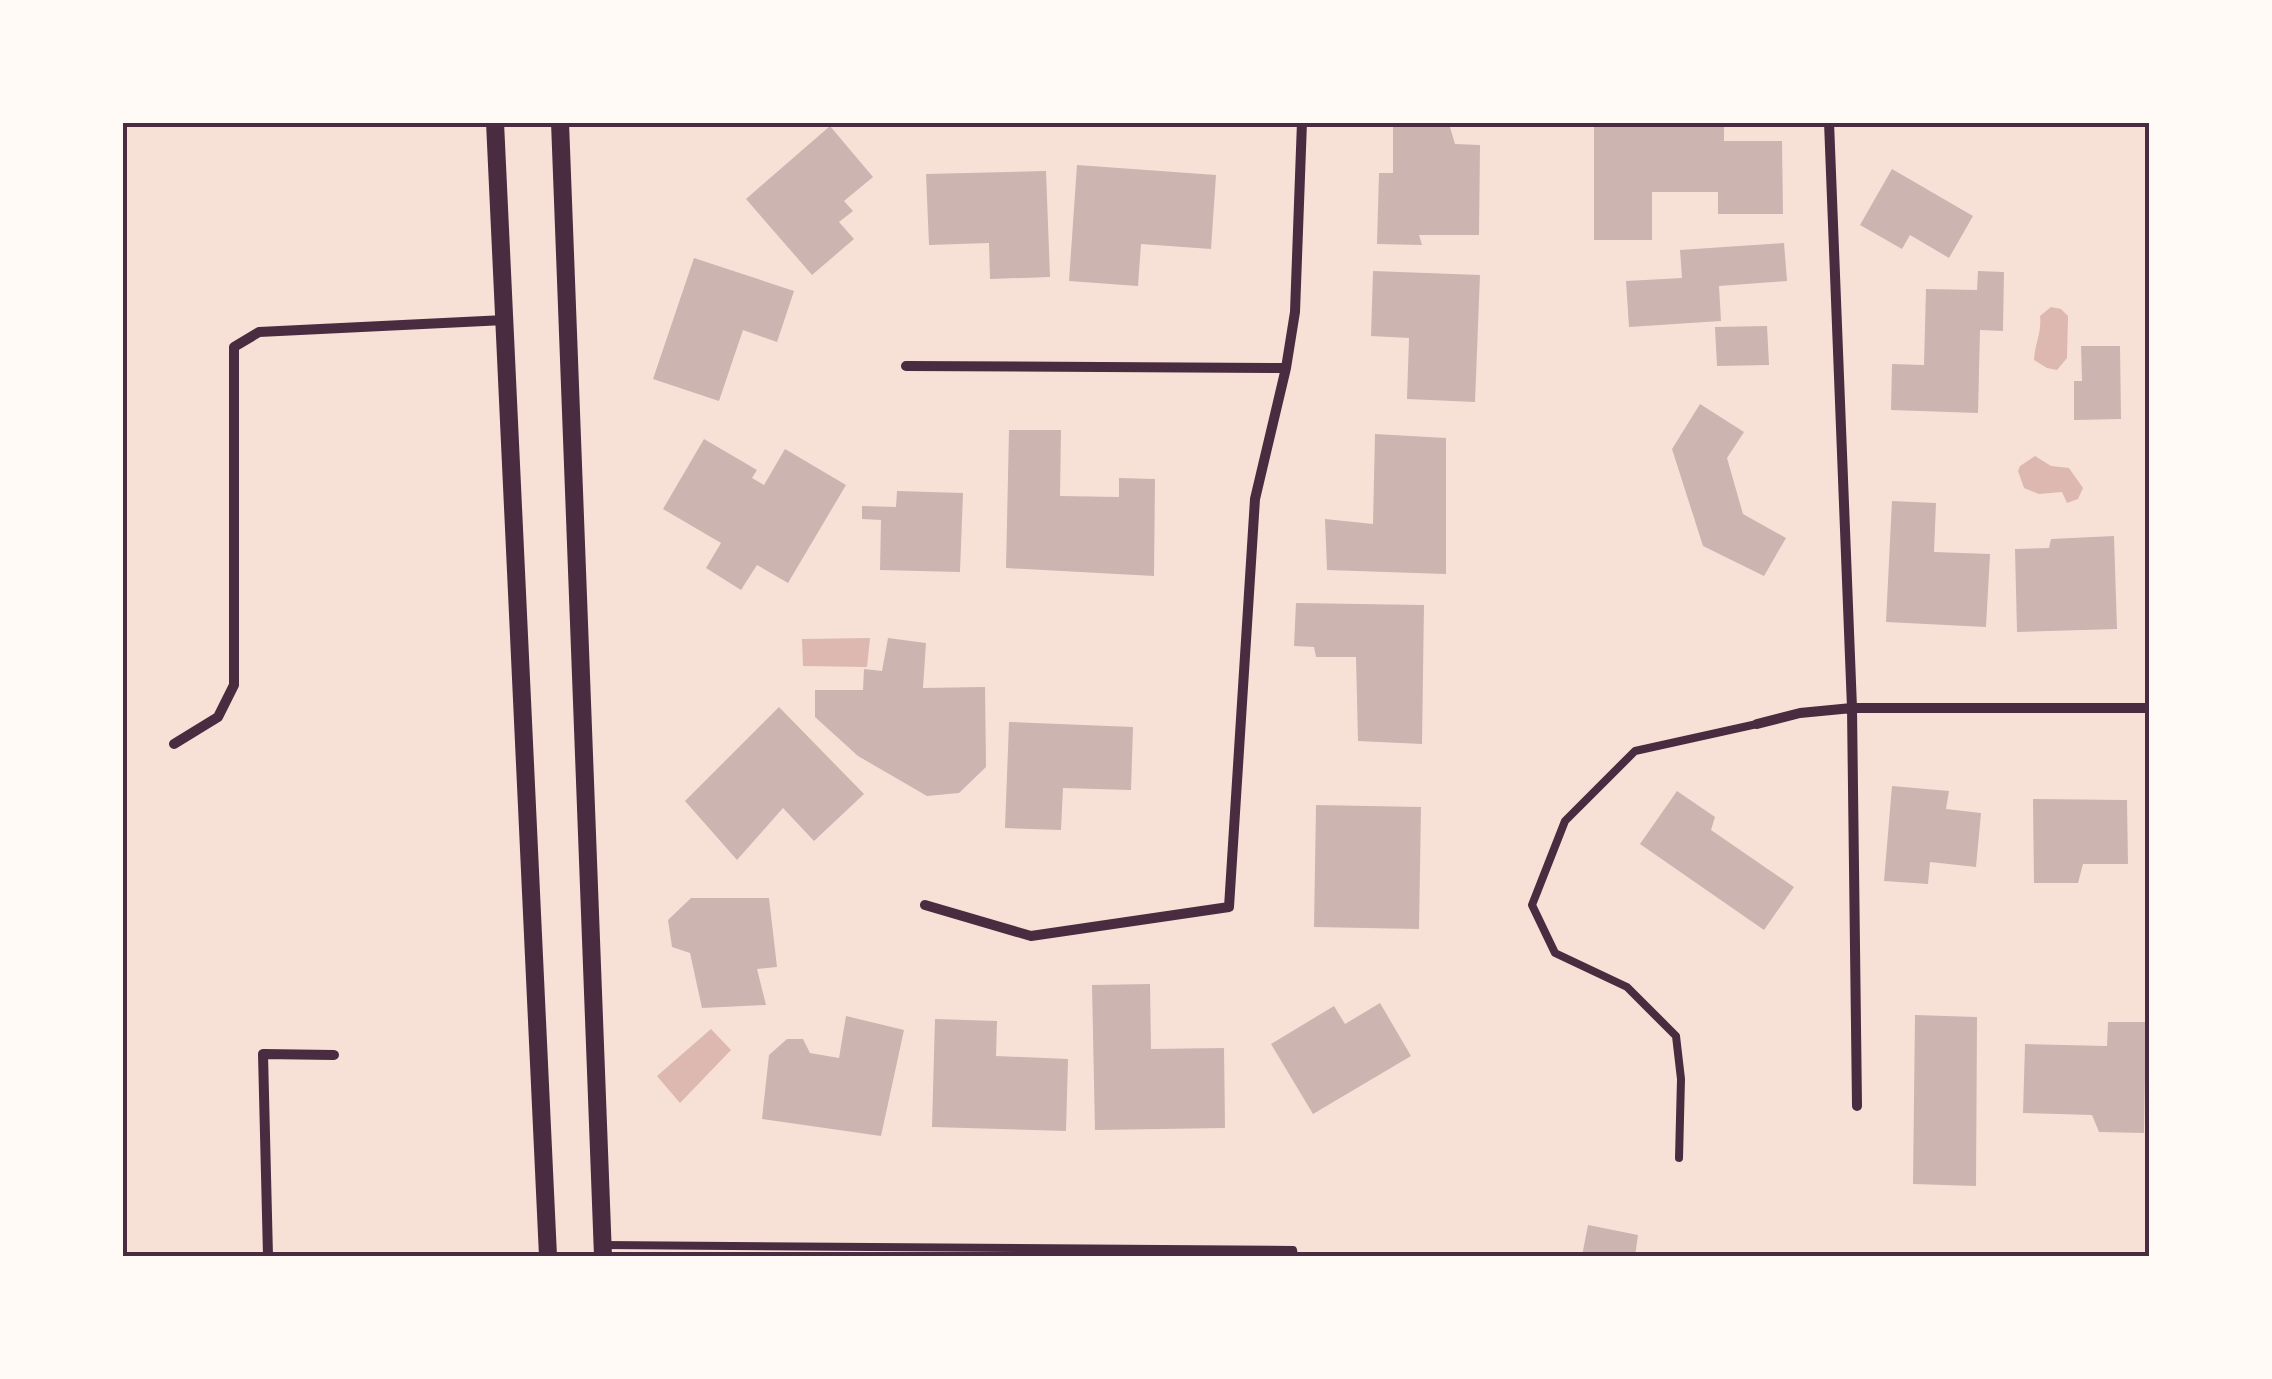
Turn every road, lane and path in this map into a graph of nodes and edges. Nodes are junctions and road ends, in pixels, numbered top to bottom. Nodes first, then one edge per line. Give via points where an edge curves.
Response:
1 (496, 122) edge
2 (560, 122) edge
3 (1302, 122) edge
4 (1829, 122) edge
5 (505, 320) junction
6 (906, 366) dead end
7 (1286, 368) junction
8 (1852, 708) junction
9 (2150, 708) edge
10 (1757, 724) joint
11 (174, 744) dead end
12 (925, 905) dead end
13 (334, 1055) dead end
14 (1857, 1106) dead end
15 (1678, 1158) dead end
16 (603, 1251) edge
17 (268, 1256) edge
18 (548, 1256) edge
19 (1294, 1256) edge

1 - 5 street
2 - 16 street
3 - 7 street via 1296,293
4 - 8 street
5 - 11 street via 258,332 234,347 234,685 218,716
5 - 18 street
6 - 7 street
7 - 12 street via 1255,499 1228,907 1032,936
8 - 9 street
8 - 10 street
8 - 14 street
10 - 15 lane via 1635,752 1565,821 1532,905 1554,953 1627,987 1676,1036
13 - 17 street via 263,1054
16 - 19 lane via 1294,1250

